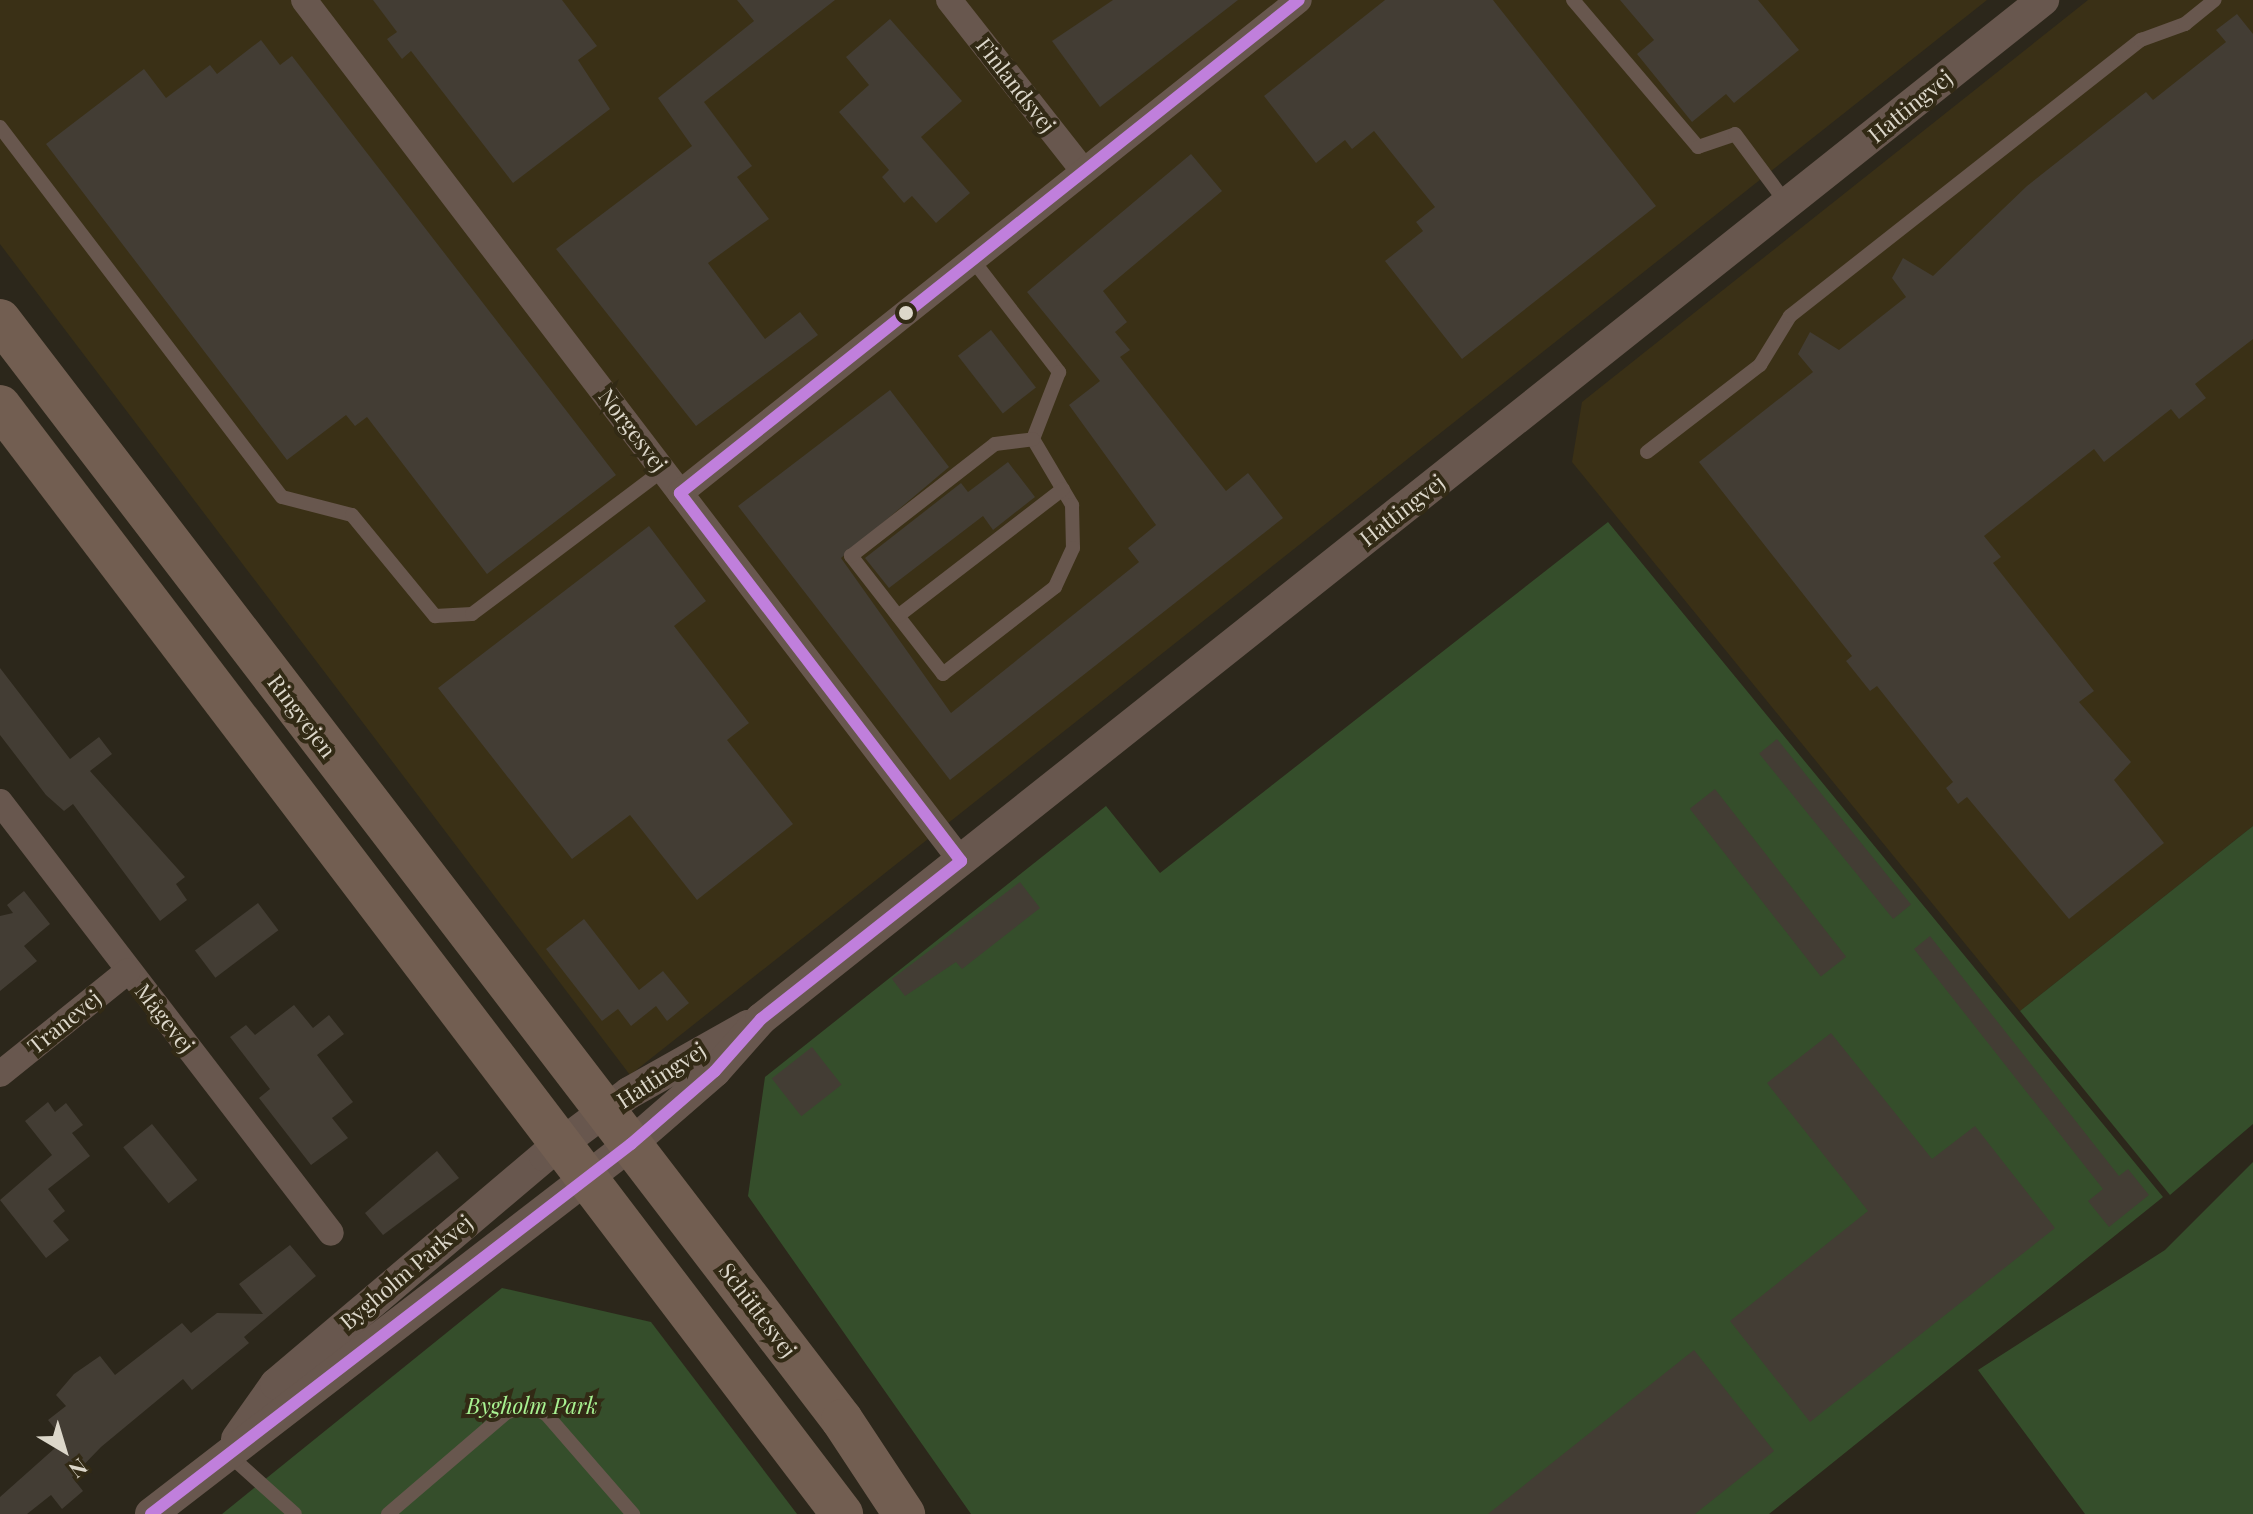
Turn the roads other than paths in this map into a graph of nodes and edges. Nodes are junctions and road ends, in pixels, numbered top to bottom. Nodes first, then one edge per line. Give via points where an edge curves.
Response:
1 (304, 0) edge
2 (949, 0) edge
3 (1299, 0) edge
4 (1573, 0) edge
5 (2043, 0) edge
6 (2215, 0) edge
7 (0, 127) edge
8 (1083, 170) junction
9 (1787, 204) junction
10 (972, 259) junction
11 (0, 320) edge
12 (0, 406) edge
13 (1033, 439) junction
14 (1647, 452) dead end
15 (663, 470) junction
16 (1063, 489) junction
17 (680, 493) junction
18 (898, 616) junction
19 (0, 802) edge
20 (961, 861) junction
21 (128, 971) junction
22 (761, 1019) junction
23 (0, 1074) edge
24 (605, 1111) junction
25 (560, 1144) junction
26 (631, 1144) junction
27 (587, 1178) junction
28 (331, 1233) dead end
29 (227, 1452) junction
30 (151, 1514) edge
31 (295, 1514) edge
32 (388, 1514) edge
33 (633, 1514) edge
34 (842, 1514) edge
35 (904, 1514) edge

1 - 15 street, Norgesvej
2 - 8 street, Finlandsvej
3 - 8 street
4 - 9 lane via 1698,147 1735,134
5 - 9 street, Hattingvej
6 - 14 lane via 2185,24 2141,40 1790,316 1760,365
7 - 15 lane via 282,497 352,515 435,616 472,614
8 - 10 street
9 - 20 street, Hattingvej
10 - 13 lane via 1059,372
10 - 17 street
11 - 24 main road, Ringvejen
12 - 25 main road
13 - 16 lane
13 - 18 lane via 995,444 851,556
15 - 17 street, Norgesvej
16 - 18 lane
16 - 18 lane via 1072,505 1073,548 1055,587 943,674
17 - 20 street, Norgesvej
19 - 21 street, Mågevej
20 - 22 street, Hattingvej
21 - 23 street, Tranevej
21 - 28 street, Mågevej
22 - 24 street, Hattingvej
22 - 26 street, Hattingvej via 715,1071
24 - 25 street, Bygholm Parkvej
24 - 26 main road, Schüttesvej
25 - 27 main road
25 - 29 street, Bygholm Parkvej via 276,1384
26 - 27 street, Bygholm Parkvej
26 - 35 main road, Schüttesvej via 842,1420
27 - 29 street, Bygholm Parkvej via 294,1409
27 - 34 main road
29 - 30 street, Bygholm Parkvej
29 - 31 lane
32 - 33 lane via 506,1413 528,1405 546,1414

